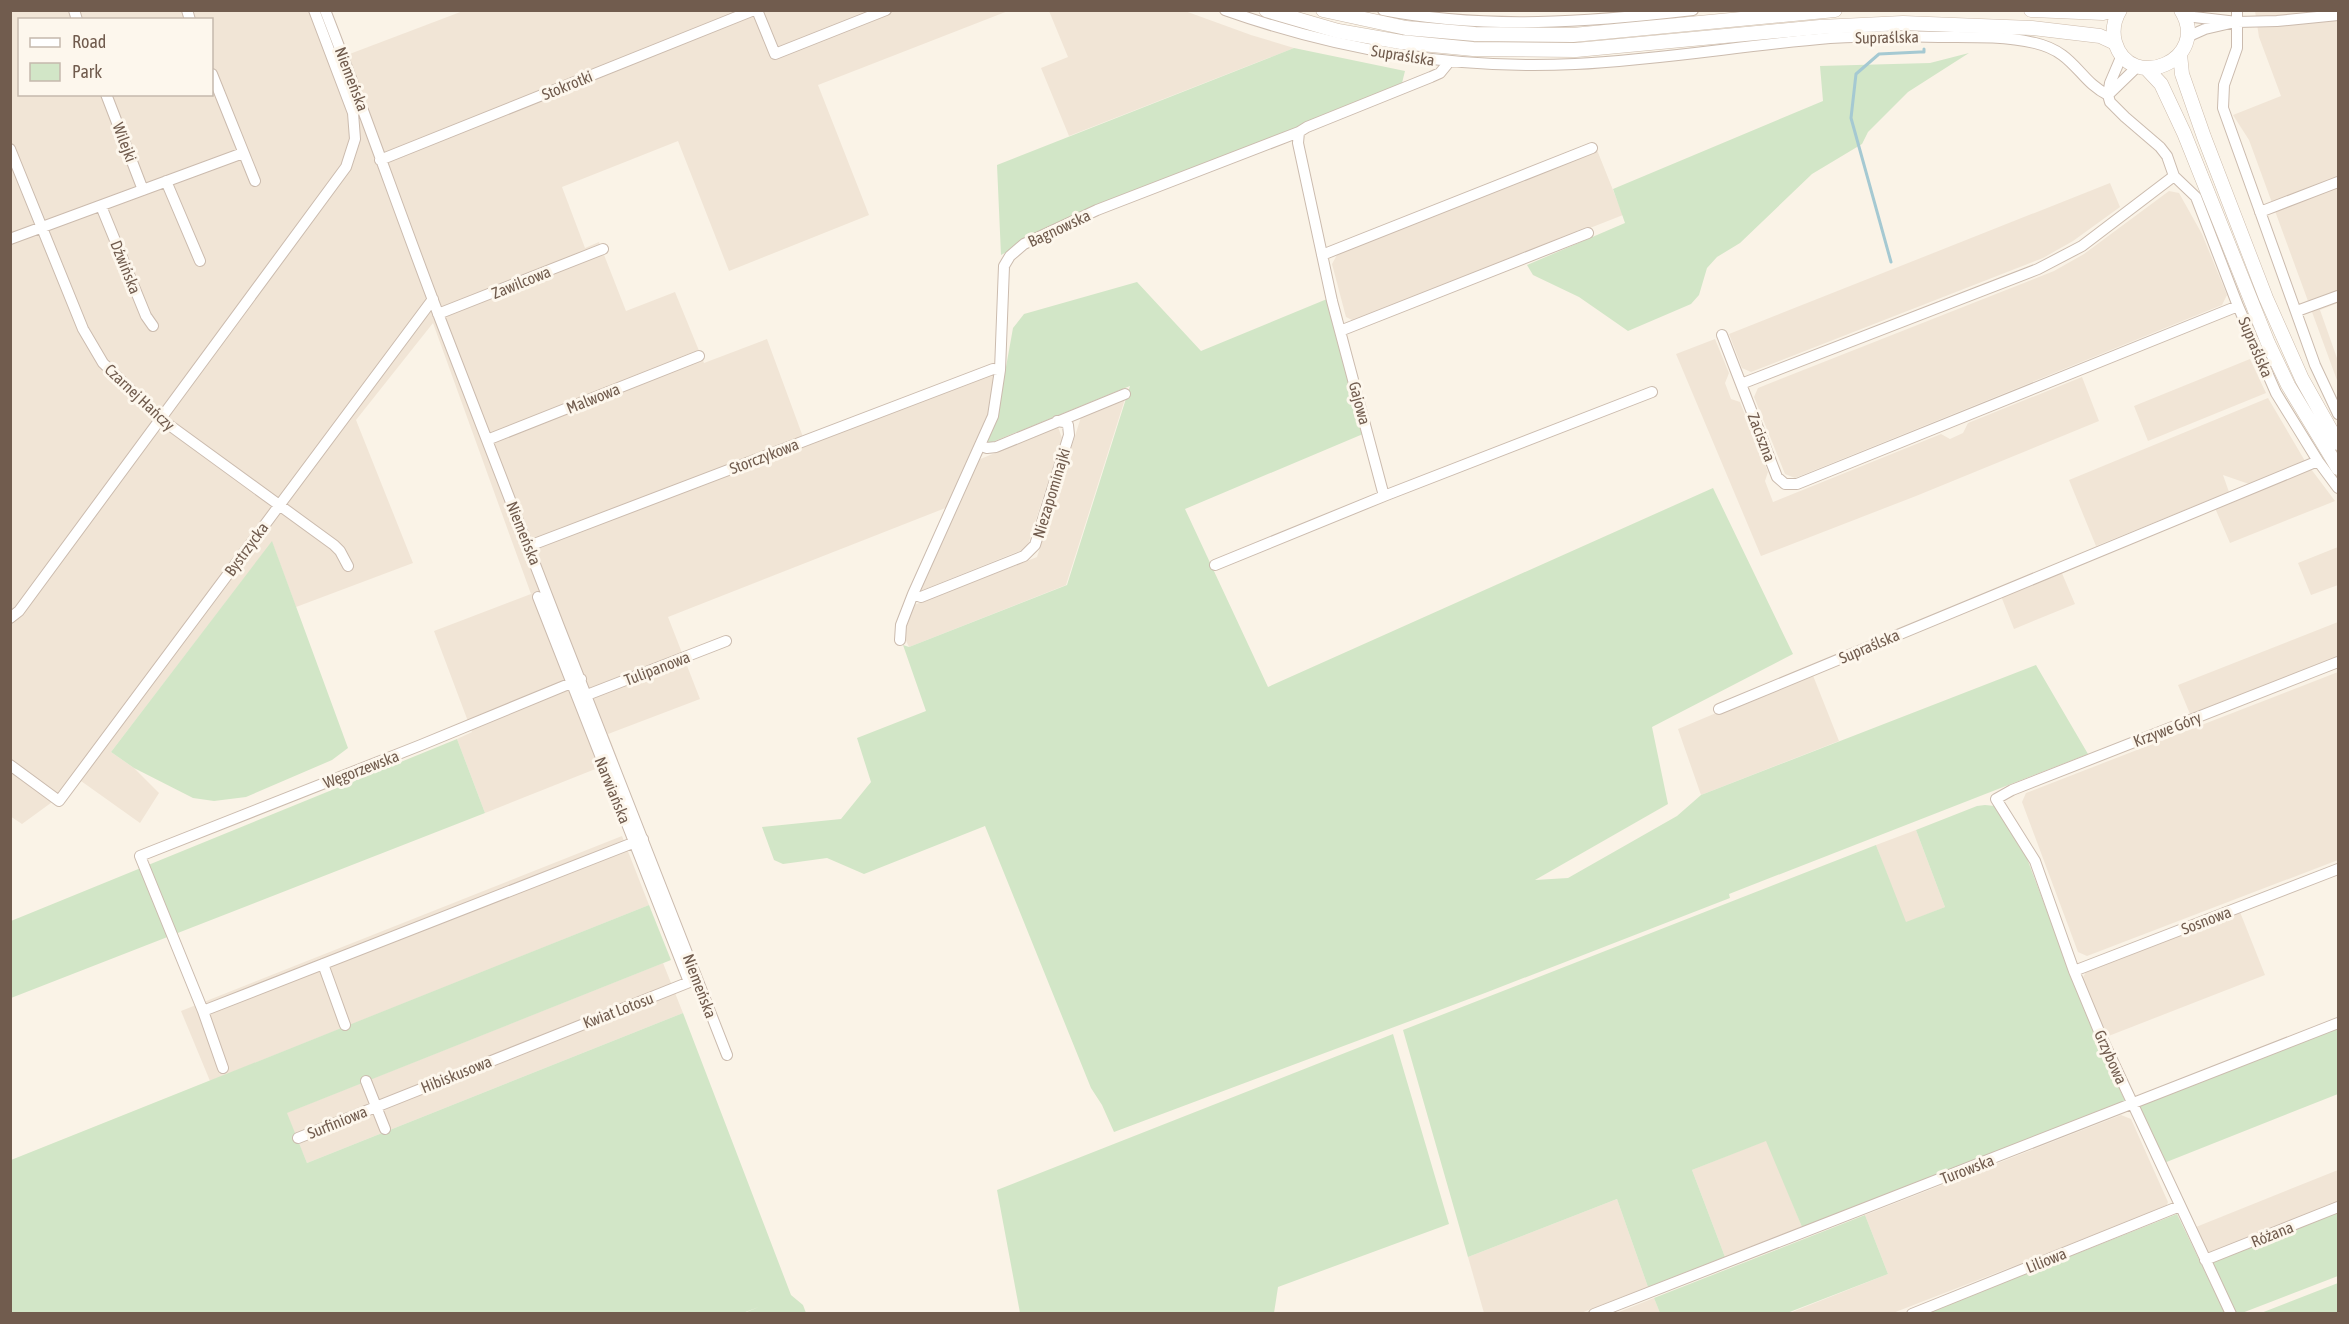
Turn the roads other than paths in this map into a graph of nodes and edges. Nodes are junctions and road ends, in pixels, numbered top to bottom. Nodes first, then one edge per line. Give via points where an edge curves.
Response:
1 (314, 10) edge
2 (325, 10) edge
3 (756, 10) edge
4 (886, 10) edge
5 (1225, 10) edge
6 (1266, 10) edge
7 (1323, 10) edge
8 (1383, 10) edge
9 (1693, 10) edge
10 (1835, 10) edge
11 (2031, 10) edge
12 (2114, 10) edge
13 (2120, 10) edge
14 (2182, 12) edge
15 (2338, 15) edge
16 (2237, 16) edge
17 (2187, 37) junction
18 (2119, 49) junction
19 (2180, 54) junction
20 (1449, 62) junction
21 (2142, 67) junction
22 (213, 77) edge
23 (2108, 95) junction
24 (107, 96) edge
25 (1299, 132) junction
26 (1592, 148) dead end
27 (10, 149) edge
28 (243, 153) junction
29 (380, 160) junction
30 (2174, 177) junction
31 (166, 181) junction
32 (255, 181) dead end
33 (2338, 182) edge
34 (143, 190) junction
35 (100, 206) junction
36 (2260, 212) junction
37 (42, 227) junction
38 (1588, 233) dead end
39 (10, 239) edge
40 (603, 249) dead end
41 (1322, 255) junction
42 (200, 261) dead end
43 (2338, 296) edge
44 (433, 299) junction
45 (2238, 306) junction
46 (2296, 311) junction
47 (438, 314) junction
48 (153, 326) dead end
49 (1340, 331) junction
50 (1722, 335) dead end
51 (699, 356) dead end
52 (1000, 370) junction
53 (1741, 384) junction
54 (1652, 392) dead end
55 (1125, 394) dead end
56 (2338, 414) edge
57 (161, 419) junction
58 (1057, 422) junction
59 (487, 440) junction
60 (2338, 443) edge
61 (981, 446) junction
62 (2318, 461) junction
63 (2338, 468) edge
64 (2338, 488) edge
65 (1384, 496) junction
66 (278, 506) junction
67 (529, 546) junction
68 (1215, 565) dead end
69 (348, 566) dead end
70 (913, 594) junction
71 (538, 597) dead end
72 (10, 618) edge
73 (900, 640) dead end
74 (726, 642) dead end
75 (2338, 662) edge
76 (576, 681) junction
77 (588, 695) junction
78 (1719, 709) dead end
79 (10, 765) edge
80 (1996, 799) joint
81 (639, 841) junction
82 (2338, 869) edge
83 (323, 964) junction
84 (2074, 971) junction
85 (693, 980) junction
86 (203, 1011) junction
87 (2338, 1023) edge
88 (345, 1025) dead end
89 (538, 1041) joint
90 (727, 1055) dead end
91 (223, 1068) dead end
92 (366, 1081) dead end
93 (2133, 1105) junction
94 (375, 1106) junction
95 (385, 1129) dead end
96 (298, 1138) dead end
97 (2180, 1206) junction
98 (2338, 1207) edge
99 (2205, 1260) junction
100 (1594, 1314) edge
101 (1912, 1314) edge
102 (2231, 1314) edge

1 - 57 street, Niemeńska via 351,105 355,122 353,150 342,173
2 - 29 street, Niemeńska via 363,104
3 - 4 street, Stokrotki via 775,54
3 - 29 street, Stokrotki
5 - 20 street, Supraślska via 1331,43
6 - 18 main road via 1380,39 1473,49 1576,50 1903,23 2032,28 2100,36
7 - 10 main road via 1406,28 1474,34 1573,35
8 - 9 street via 1478,22 1573,23
11 - 12 main road
13 - 18 main road via 2114,24
14 - 16 street via 2194,17
14 - 17 main road
15 - 16 street via 2277,21
16 - 17 street
16 - 36 street via 2237,48 2224,85 2223,108
17 - 19 main road
18 - 21 main road
18 - 23 street
19 - 21 main road via 2159,68
19 - 60 main road via 2182,74 2204,137 2266,298 2302,379
20 - 23 street, Supraślska via 1576,64 1831,38 1976,38 2035,43 2055,50
20 - 25 street, Bagnowska via 1431,78
21 - 23 street
21 - 63 main road via 2161,84 2288,385
22 - 28 street
23 - 30 street, Supraślska via 2125,117 2160,147
24 - 34 street, Wilejki
25 - 41 street, Gajowa via 1298,143
25 - 52 street, Bagnowska via 1097,210 1024,244 1004,266
26 - 41 street
27 - 37 street, Czarnej Hańczy
28 - 31 street
28 - 32 street
29 - 44 street, Niemeńska
30 - 45 street, Supraślska via 2202,207
30 - 53 street via 2082,246 2045,266
31 - 34 street
31 - 42 street
33 - 36 street
34 - 35 street
35 - 37 street
35 - 48 street, Dźwińska
36 - 46 street
37 - 39 street
37 - 57 street, Czarnej Hańczy via 82,329 93,347 118,380
38 - 49 street
40 - 47 street, Zawilcowa
41 - 49 street, Gajowa
43 - 46 street
44 - 47 street, Niemeńska
44 - 66 street, Bystrzycka
45 - 53 street, Zaciszna via 1797,484 1785,484 1777,477
45 - 62 street, Supraślska via 2276,393
46 - 56 street
47 - 59 street, Niemeńska
49 - 65 street, Gajowa
50 - 53 street, Zaciszna
51 - 59 street, Malwowa
52 - 61 street, Bagnowska via 993,416
52 - 67 street, Storczykowa via 993,369
54 - 65 street
55 - 58 street, Niezapominajki
57 - 66 street, Czarnej Hańczy
57 - 72 street, Niemeńska
58 - 61 street, Niezapominajki via 996,447
58 - 70 street, Niezapominajki via 1068,425 1069,435 1031,551 921,597
59 - 67 street, Niemeńska
61 - 70 street, Bagnowska
62 - 64 street, Supraślska
62 - 78 street, Supraślska
65 - 68 street
66 - 69 street, Czarnej Hańczy via 334,545
66 - 79 street, Bystrzycka via 59,801
67 - 76 street, Niemeńska
70 - 73 street, Bagnowska via 901,624
71 - 76 street, Narwiańska
74 - 77 street, Tulipanowa
75 - 80 street, Krzywe Góry
76 - 77 street, Niemeńska
76 - 81 street, Narwiańska
76 - 86 street, Węgorzewska via 140,856
77 - 81 street, Niemeńska
80 - 84 street, Grzybowa via 2035,861
81 - 83 street
81 - 85 street, Niemeńska
82 - 84 street, Sosnowa
83 - 86 street
83 - 88 street
84 - 93 street, Grzybowa
85 - 89 street, Kwiat Lotosu
85 - 90 street, Niemeńska
86 - 91 street
87 - 93 street, Turowska
89 - 94 street, Hibiskusowa
92 - 94 street
93 - 97 street, Grzybowa
93 - 100 street, Turowska
94 - 95 street
94 - 96 street, Surfiniowa
97 - 99 street, Grzybowa
97 - 101 street, Liliowa
98 - 99 street, Różana
99 - 102 street, Grzybowa

